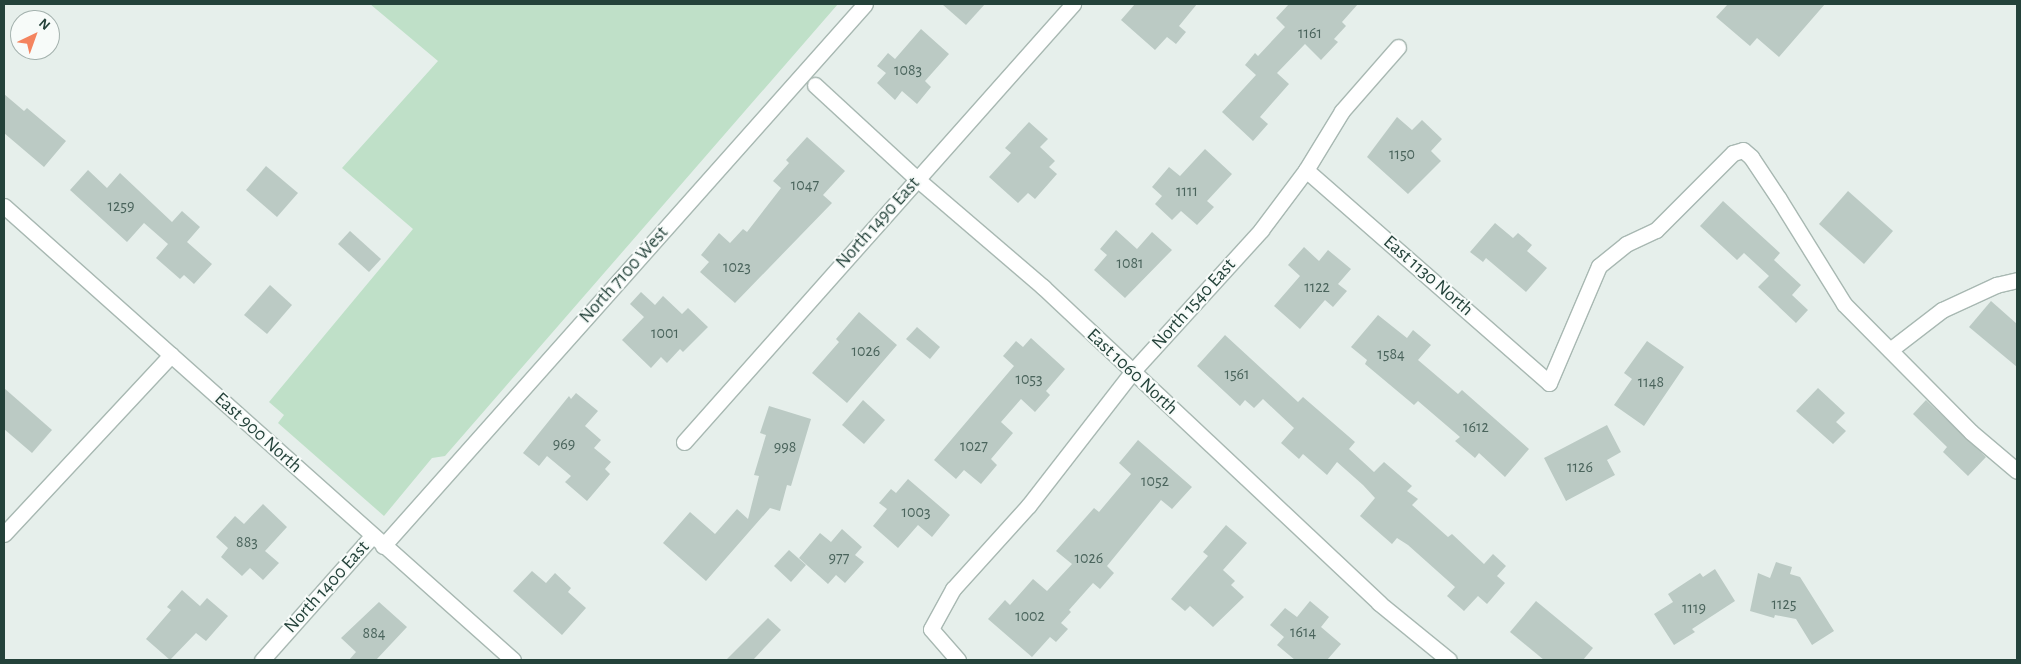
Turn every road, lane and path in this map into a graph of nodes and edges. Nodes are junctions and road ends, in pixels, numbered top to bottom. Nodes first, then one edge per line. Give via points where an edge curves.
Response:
1 (865, 4) edge
2 (1073, 4) edge
3 (1398, 47) dead end
4 (815, 85) dead end
5 (1306, 170) junction
6 (917, 179) junction
7 (4, 206) edge
8 (2017, 280) edge
9 (1890, 350) junction
10 (171, 355) junction
11 (1132, 372) junction
12 (684, 442) dead end
13 (2017, 471) edge
14 (4, 534) edge
15 (378, 541) junction
16 (262, 660) edge
17 (513, 660) edge
18 (958, 660) edge
19 (1449, 660) edge

1 - 15 street, North 7100 West
2 - 6 street, North 1490 East
3 - 5 street, North 1540 East via 1342,111
4 - 6 street, East 1060 North
5 - 9 street, East 1130 North via 1549,383 1600,266 1626,244 1656,230 1733,153 1743,150 1752,157 1844,304
5 - 11 street, North 1540 East via 1261,230
6 - 11 street, East 1060 North via 1043,287
6 - 12 street, North 1490 East
7 - 10 street, East 900 North
8 - 9 street via 1996,285 1942,310
9 - 13 street via 1971,432
10 - 14 street
10 - 15 street, East 900 North
11 - 18 street, North 1540 East via 1029,505 953,589 930,629
11 - 19 street, East 1060 North via 1379,603
15 - 16 street, North 1400 East
15 - 17 street, East 900 North

